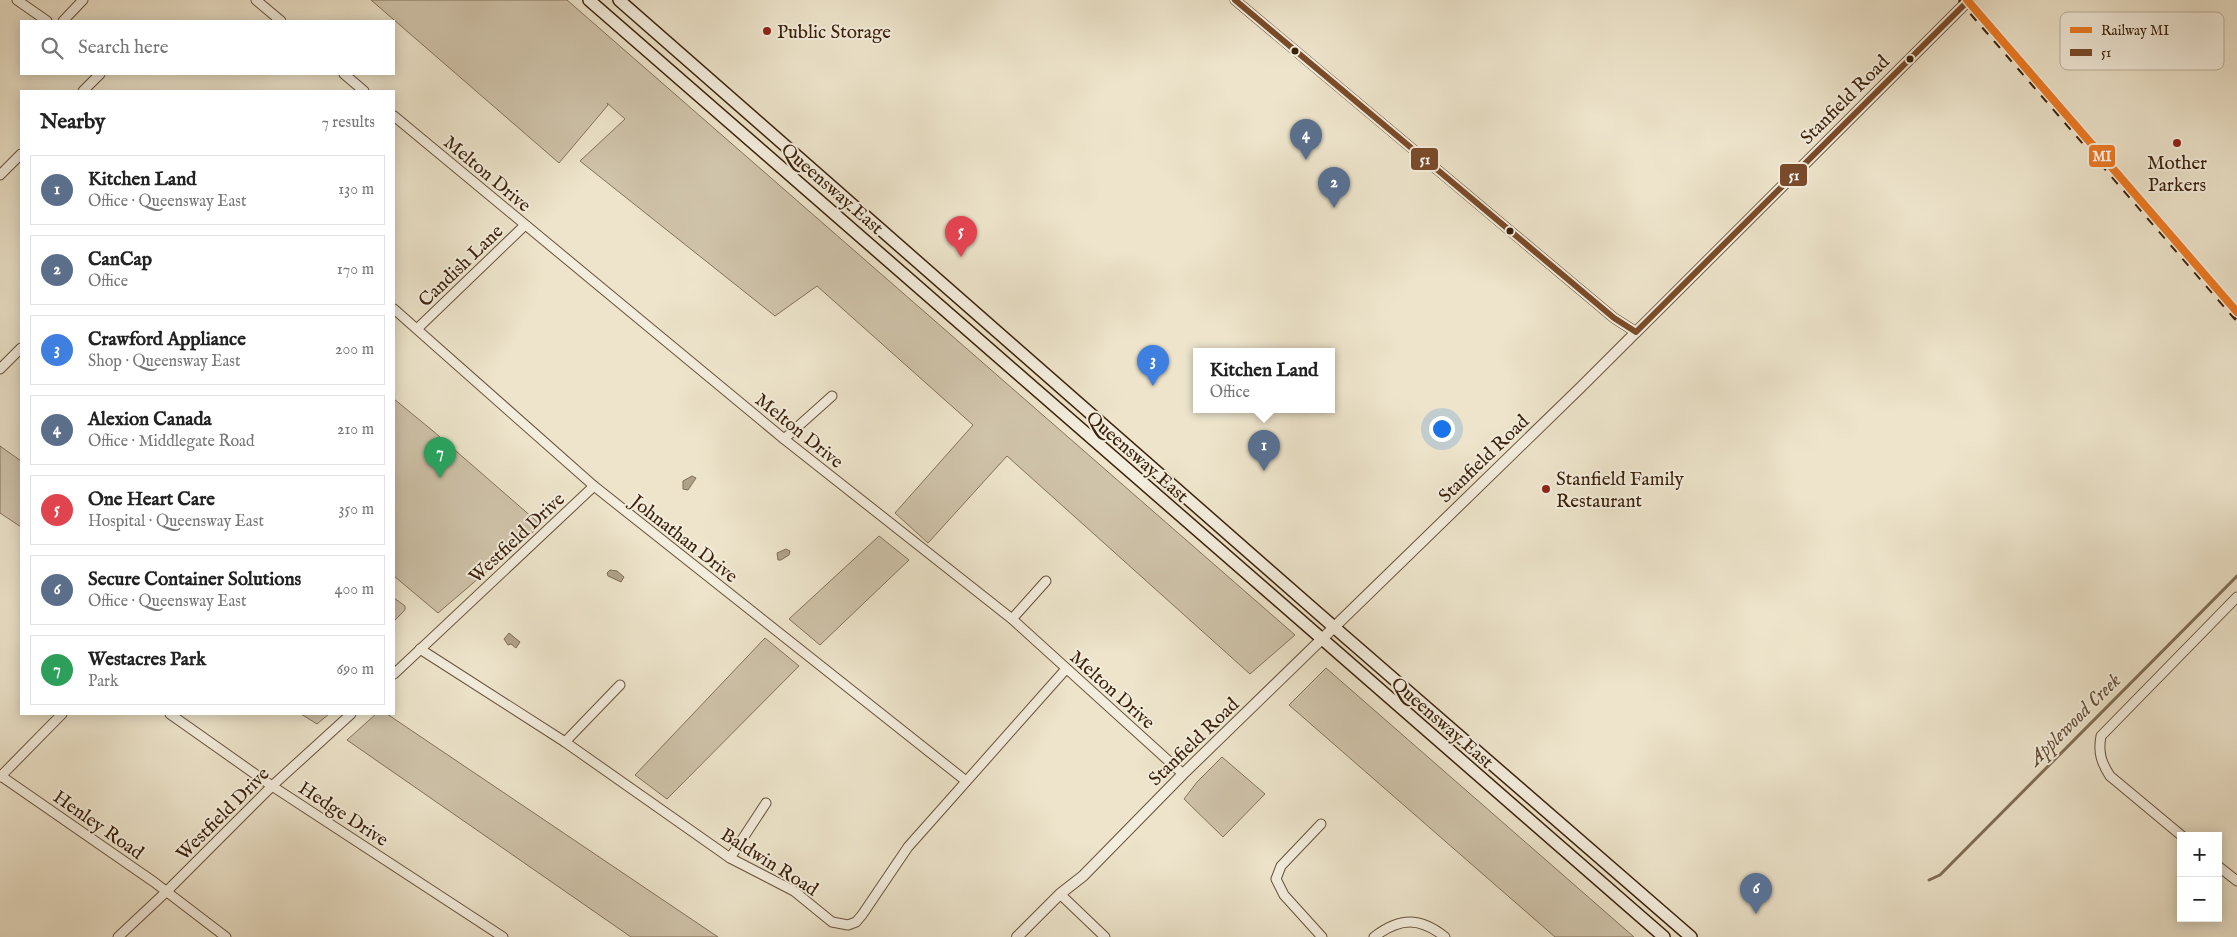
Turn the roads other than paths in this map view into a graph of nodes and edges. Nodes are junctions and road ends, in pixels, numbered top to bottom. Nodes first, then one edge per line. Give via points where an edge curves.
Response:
1 (17, 0) edge
2 (83, 0) edge
3 (256, 0) edge
4 (589, 0) edge
5 (619, 0) edge
6 (1235, 0) edge
7 (1969, 0) edge
8 (46, 20) edge
9 (64, 20) edge
10 (280, 20) edge
11 (99, 75) edge
12 (345, 75) edge
13 (84, 90) edge
14 (363, 90) edge
15 (395, 117) edge
16 (20, 155) edge
17 (0, 176) edge
18 (524, 226) junction
19 (395, 310) edge
20 (418, 328) junction
21 (1636, 332) junction
22 (20, 349) edge
23 (2, 364) edge
24 (832, 396) dead end
25 (784, 439) junction
26 (594, 486) junction
27 (1046, 581) dead end
28 (2237, 597) edge
29 (1012, 619) junction
30 (1335, 628) junction
31 (1322, 640) junction
32 (420, 649) junction
33 (1066, 669) junction
34 (395, 673) edge
35 (620, 685) dead end
36 (61, 715) edge
37 (171, 715) edge
38 (350, 715) edge
39 (565, 742) junction
40 (1183, 774) junction
41 (0, 776) edge
42 (966, 781) junction
43 (272, 786) junction
44 (766, 803) dead end
45 (1321, 824) dead end
46 (2177, 832) edge
47 (730, 858) junction
48 (2222, 869) edge
49 (2237, 882) edge
50 (167, 892) junction
51 (1060, 894) junction
52 (118, 937) edge
53 (226, 937) edge
54 (502, 937) edge
55 (1017, 937) edge
56 (1105, 937) edge
57 (1322, 937) edge
58 (1374, 937) edge
59 (1445, 937) edge
60 (1664, 937) edge
61 (1691, 937) edge

1 - 8 street
2 - 9 street
3 - 10 street
4 - 31 main road, Queensway East
5 - 30 main road, Queensway East
6 - 21 street via 1614,318
7 - 21 street, Stanfield Road
11 - 13 street
12 - 14 street
15 - 18 street, Melton Drive
16 - 17 street
18 - 20 street, Candish Lane
18 - 25 street, Melton Drive
19 - 20 street, Johnathan Drive
20 - 26 street, Johnathan Drive
21 - 30 street, Stanfield Road
22 - 23 street
24 - 25 street
25 - 29 street, Melton Drive
26 - 32 street, Westfield Drive
26 - 42 street, Johnathan Drive
27 - 29 street
28 - 46 street via 2101,736 2100,756 2110,776
29 - 33 street, Melton Drive
30 - 31 street, Stanfield Road
30 - 61 main road, Queensway East
31 - 40 street, Stanfield Road
31 - 60 main road, Queensway East
32 - 34 street, Westfield Drive
32 - 39 street, Baldwin Road
33 - 40 street, Melton Drive
33 - 42 street, Baldwin Road
35 - 39 street
36 - 41 street
37 - 43 street, Hedge Drive
38 - 43 street, Westfield Drive
39 - 47 street, Baldwin Road
40 - 51 street, Stanfield Road via 1083,876
41 - 50 street, Henley Road
42 - 47 street, Baldwin Road via 908,847 862,915 848,925 832,922 794,891
43 - 50 street, Westfield Drive
43 - 54 street, Hedge Drive
44 - 47 street
45 - 57 street via 1279,868 1276,879 1284,895
48 - 49 street
50 - 52 street, Westfield Drive
50 - 53 street, Henley Road
51 - 55 street, Stanfield Road
51 - 56 street
58 - 59 street via 1386,928 1414,921 1435,928

